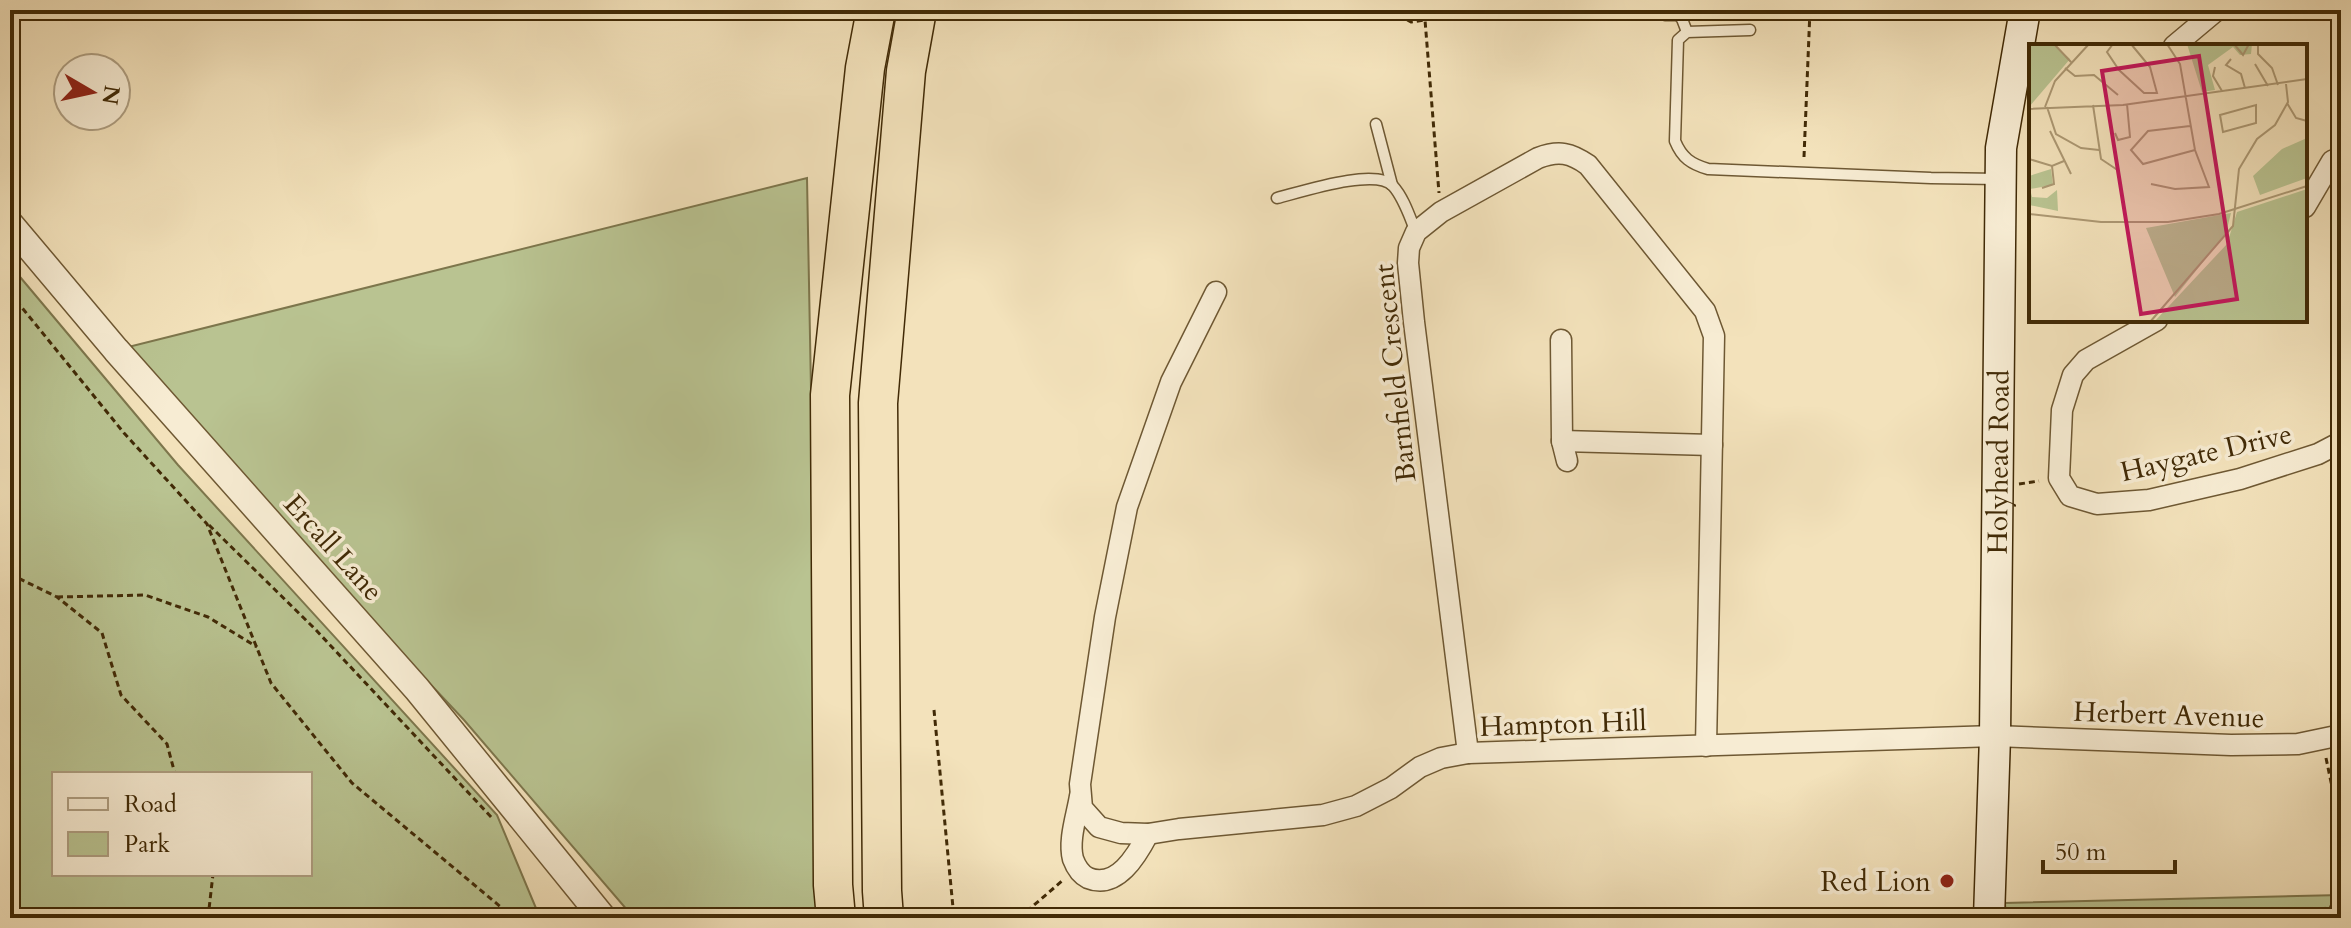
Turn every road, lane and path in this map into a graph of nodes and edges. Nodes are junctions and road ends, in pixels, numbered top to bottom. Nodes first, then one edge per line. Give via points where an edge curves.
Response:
1 (876, 10) edge
2 (917, 10) edge
3 (1390, 10) edge
4 (1810, 10) edge
5 (2025, 10) edge
6 (2217, 10) edge
7 (1665, 15) dead end
8 (1750, 30) dead end
9 (1687, 32) junction
10 (2176, 44) edge
11 (1376, 124) dead end
12 (2341, 157) edge
13 (1804, 173) junction
14 (2001, 179) junction
15 (1392, 185) junction
16 (1277, 198) dead end
17 (2307, 204) edge
18 (1441, 212) junction
19 (10, 224) edge
20 (1416, 232) junction
21 (1216, 292) dead end
22 (10, 293) edge
23 (2153, 322) edge
24 (1561, 340) dead end
25 (2341, 442) edge
26 (1712, 445) junction
27 (2059, 478) junction
28 (1996, 487) junction
29 (207, 524) junction
30 (10, 574) edge
31 (57, 597) junction
32 (257, 647) junction
33 (934, 710) dead end
34 (2341, 735) edge
35 (1995, 736) junction
36 (1706, 746) junction
37 (2323, 747) junction
38 (1468, 753) junction
39 (174, 772) edge
40 (1080, 796) junction
41 (497, 824) dead end
42 (2341, 830) edge
43 (1148, 834) junction
44 (1077, 868) junction
45 (213, 876) edge
46 (2341, 904) edge
47 (208, 918) edge
48 (514, 918) edge
49 (603, 918) edge
50 (836, 918) edge
51 (884, 918) edge
52 (954, 918) edge
53 (1019, 918) edge
54 (1989, 918) edge
55 (2045, 918) edge
56 (2069, 918) edge
57 (2155, 918) edge
58 (2168, 918) edge
59 (2291, 918) edge

1 - 50 highway via 865,68 830,395
2 - 51 highway via 906,71 878,403
3 - 18 path via 1411,22 1425,20
4 - 13 path
5 - 14 main road, Holyhead Road via 2001,148
6 - 10 street
7 - 9 lane via 1678,15
8 - 9 lane
9 - 13 lane via 1678,40 1676,52 1679,152 1691,164 1708,169
11 - 15 lane
12 - 17 street via 2332,161
13 - 14 lane
14 - 28 main road, Holyhead Road
15 - 16 lane via 1359,179
15 - 20 lane
18 - 20 street, Barnfield Crescent
18 - 26 street, Barnfield Crescent via 1552,153 1563,152 1588,165 1705,311 1714,336
19 - 49 street, Ercall Lane via 417,689
20 - 38 street, Barnfield Crescent via 1408,263
21 - 40 street via 1171,382 1127,507 1105,617
22 - 29 path via 124,433
23 - 27 street via 2086,360 2073,375 2062,410
24 - 26 street via 1564,451
25 - 27 street, Haygate Drive via 2240,479 2149,500 2097,504 2070,496
26 - 36 street, Barnfield Crescent
27 - 28 path
28 - 35 main road, Holyhead Road
29 - 32 path
29 - 41 path via 315,629
30 - 31 path
31 - 32 path via 145,595 208,617
31 - 39 path via 102,633 121,695 167,744
32 - 48 path via 271,683 352,783
33 - 52 path
34 - 37 street, Herbert Avenue
35 - 36 street, Hampton Hill
35 - 37 street, Herbert Avenue
35 - 54 main road, Holyhead Road
36 - 38 street, Hampton Hill
37 - 42 path
38 - 43 street, Hampton Hill via 1441,758 1367,800 1323,815
40 - 43 street, Hampton Hill via 1082,808 1099,827
40 - 44 street via 1072,849
43 - 44 street via 1116,877 1096,880
44 - 53 path
45 - 47 path
46 - 59 path
55 - 56 path via 2052,912
57 - 58 path

